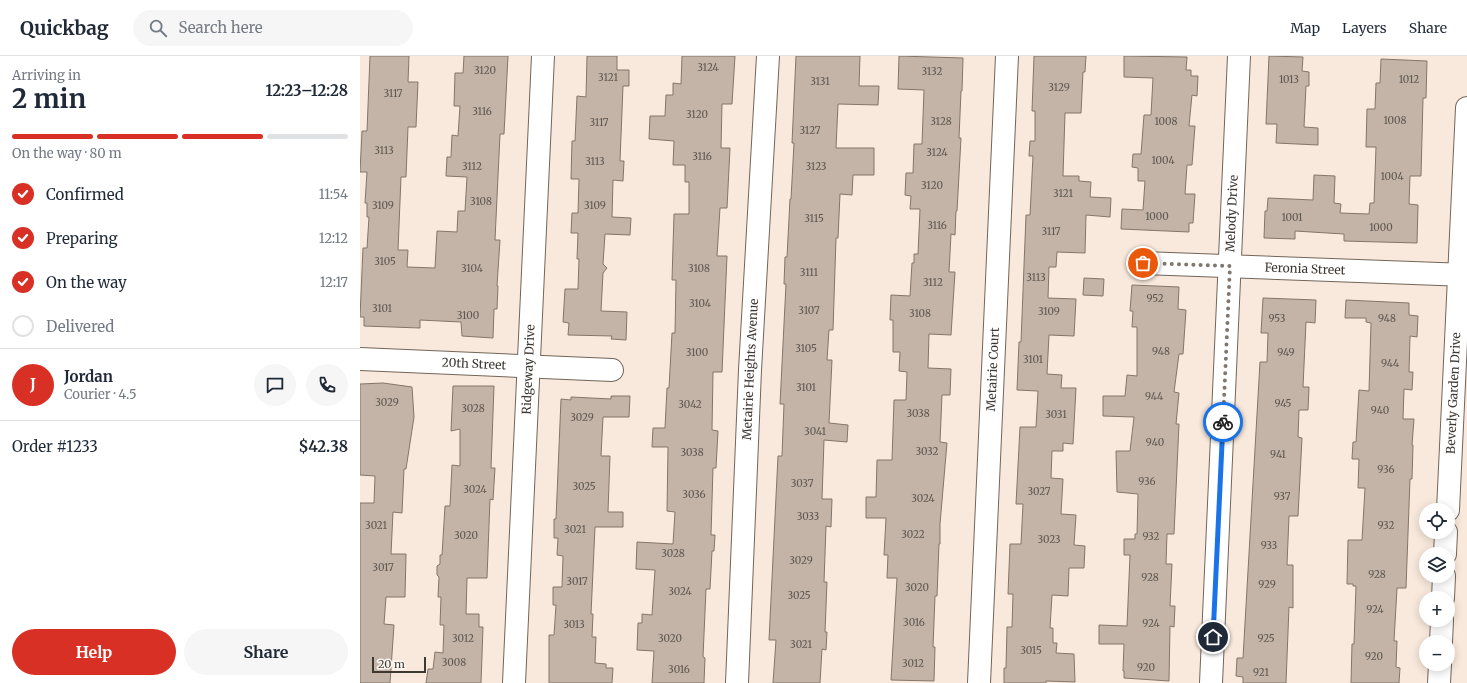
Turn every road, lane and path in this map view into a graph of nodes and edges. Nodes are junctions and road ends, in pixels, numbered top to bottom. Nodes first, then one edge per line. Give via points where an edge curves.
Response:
1 (543, 56) edge
2 (768, 56) edge
3 (1007, 56) edge
4 (1239, 56) edge
5 (1467, 108) edge
6 (1143, 263) dead end
7 (1230, 266) junction
8 (1463, 275) edge
9 (360, 359) edge
10 (529, 368) junction
11 (612, 370) dead end
12 (1448, 503) edge
13 (1440, 671) edge
14 (514, 683) edge
15 (737, 683) edge
16 (978, 683) edge
17 (1211, 683) edge
18 (1439, 683) edge

1 - 10 street, Ridgeway Drive
2 - 15 street, Metairie Heights Avenue via 750,378
3 - 16 street, Metairie Court
4 - 7 street, Melody Drive
5 - 8 street, Beverly Garden Drive
6 - 7 street, Feronia Street
7 - 8 street, Feronia Street
7 - 17 street, Melody Drive
8 - 12 street, Beverly Garden Drive
9 - 10 street, 20th Street
10 - 11 street, 20th Street
10 - 14 street, Ridgeway Drive
13 - 18 street

